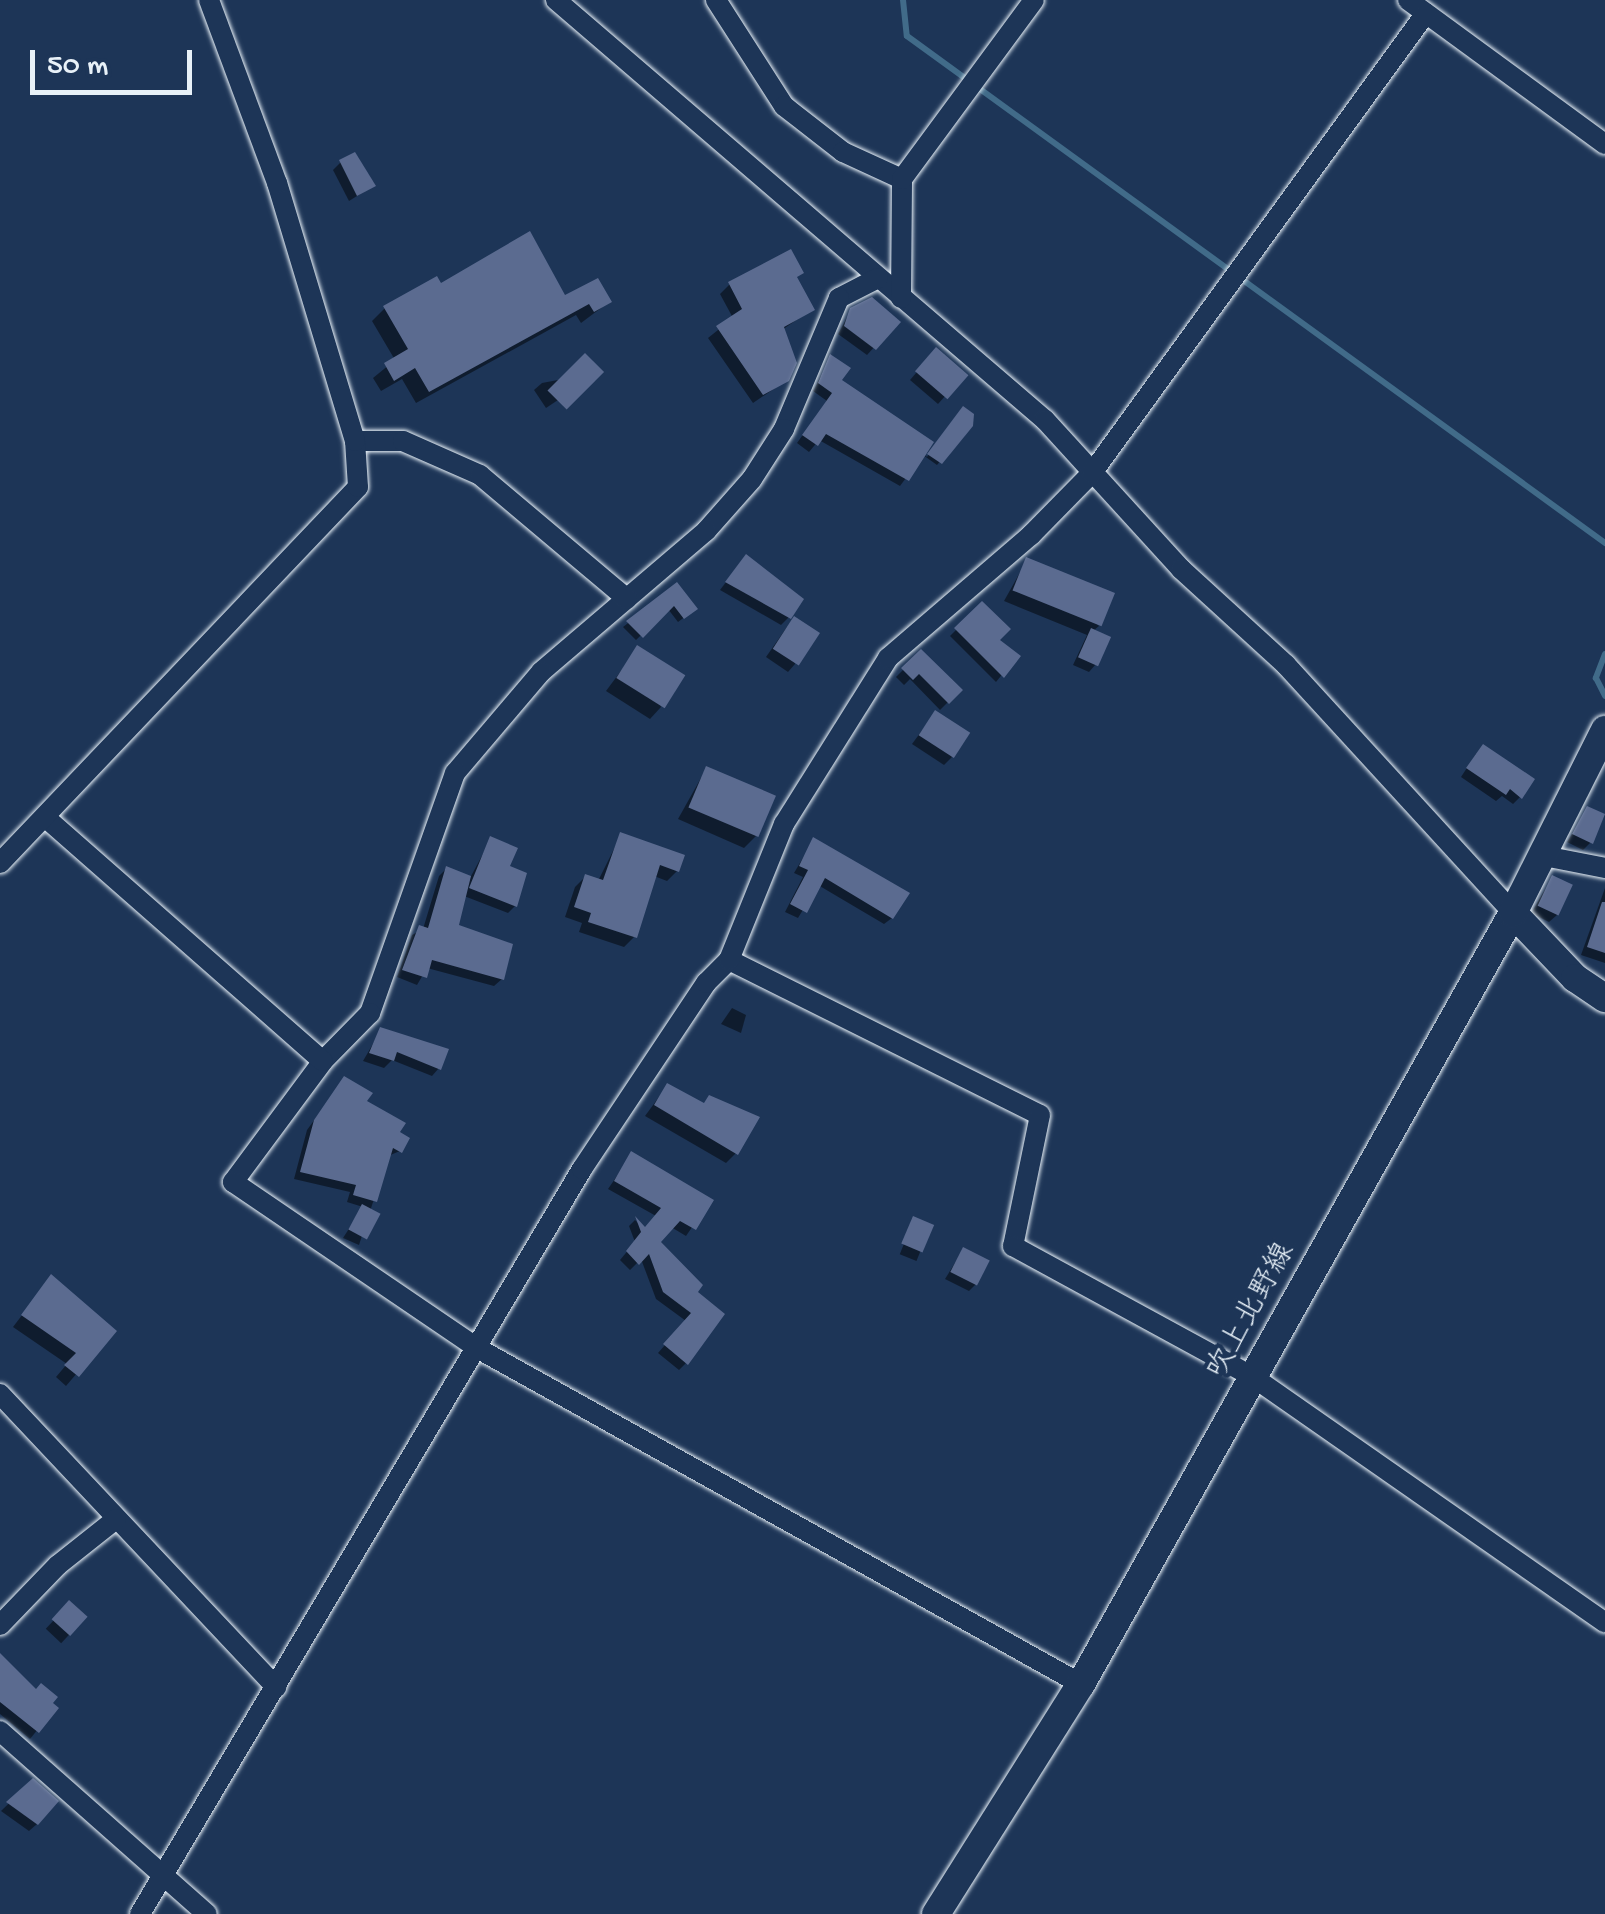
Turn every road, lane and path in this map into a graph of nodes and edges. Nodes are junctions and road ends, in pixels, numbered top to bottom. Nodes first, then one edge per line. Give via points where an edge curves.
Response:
1 (209, 0) edge
2 (556, 0) edge
3 (716, 0) edge
4 (1034, 0) edge
5 (1408, 0) edge
6 (1426, 13) junction
7 (1605, 144) edge
8 (902, 179) junction
9 (878, 278) junction
10 (902, 298) junction
11 (355, 441) junction
12 (1092, 473) junction
13 (627, 598) junction
14 (1605, 730) edge
15 (46, 818) junction
16 (1544, 856) junction
17 (0, 863) edge
18 (1605, 868) edge
19 (1512, 913) junction
20 (729, 960) junction
21 (1605, 998) edge
22 (323, 1061) junction
23 (477, 1348) junction
24 (1254, 1378) junction
25 (0, 1394) edge
26 (116, 1519) junction
27 (1605, 1623) edge
28 (0, 1626) edge
29 (1081, 1684) junction
30 (276, 1687) junction
31 (0, 1730) edge
32 (163, 1879) junction
33 (140, 1914) edge
34 (206, 1914) edge
35 (936, 1914) edge

1 - 11 street via 277,184
2 - 9 street
3 - 8 street via 784,106 843,152
4 - 8 street
5 - 6 street
6 - 7 street
6 - 12 street
8 - 10 street
9 - 10 street
9 - 13 street via 839,298 784,429 752,479 706,530
10 - 12 street via 1045,420
11 - 13 street via 403,440 480,475
11 - 15 street via 360,466 348,504
12 - 19 street via 1181,570 1286,665
12 - 20 street via 1032,536 888,658 792,809
13 - 22 street via 541,672 455,773 370,1013
14 - 16 main road, 吹上北野線
15 - 17 street
15 - 22 street
16 - 18 street
16 - 19 main road, 吹上北野線
19 - 21 main road via 1575,978
19 - 24 main road, 吹上北野線
20 - 23 street via 706,983 582,1169
20 - 24 street via 1040,1116 1013,1246
22 - 23 street via 233,1182
23 - 29 street
23 - 30 street
24 - 27 street
24 - 29 main road, 吹上北野線
25 - 26 street
26 - 28 street via 58,1565
26 - 30 street
29 - 35 main road, 吹上北野線
30 - 32 street
31 - 32 street
32 - 33 street
32 - 34 street

